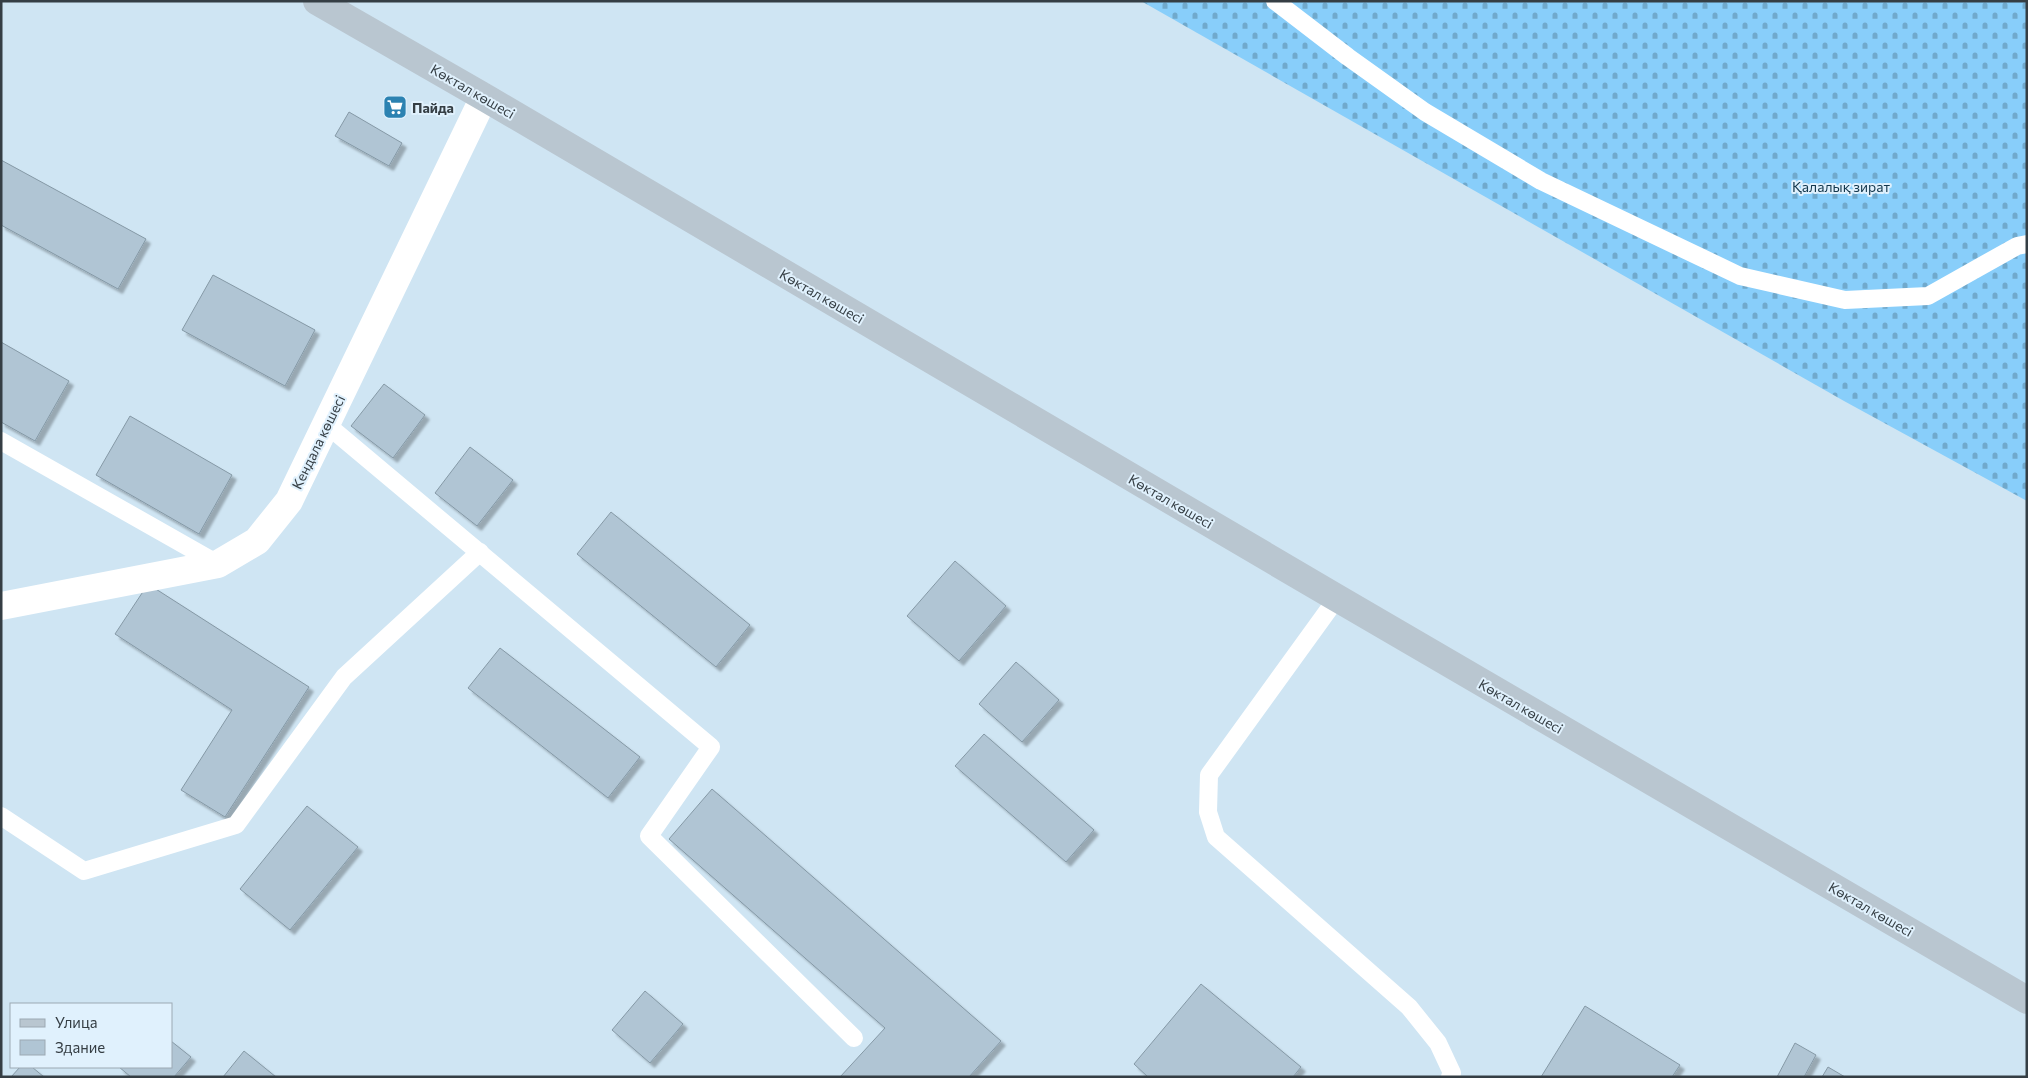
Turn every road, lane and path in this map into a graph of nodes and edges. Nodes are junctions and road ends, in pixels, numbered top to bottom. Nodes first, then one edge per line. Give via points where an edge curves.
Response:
1 (317, 1) edge
2 (1274, 1) edge
3 (484, 97) junction
4 (2027, 244) edge
5 (326, 424) junction
6 (1, 441) edge
7 (480, 552) junction
8 (218, 564) junction
9 (1337, 598) junction
10 (1, 606) edge
11 (1, 816) edge
12 (2027, 1000) edge
13 (854, 1038) dead end
14 (1450, 1077) edge

1 - 3 street, Көктал көшесі
2 - 4 lane via 1425,112 1541,181 1740,276 1845,300 1928,296 2017,246
3 - 5 street, Кендала көшесі
3 - 9 street, Көктал көшесі
5 - 7 lane
5 - 8 street, Кендала көшесі via 289,501 257,540
6 - 8 lane
7 - 11 lane via 344,677 236,825 84,871
7 - 13 lane via 711,747 649,836
8 - 10 street, Кендала көшесі
9 - 12 street, Көктал көшесі
9 - 14 lane via 1209,775 1208,812 1216,837 1409,1007 1438,1043 1452,1073

